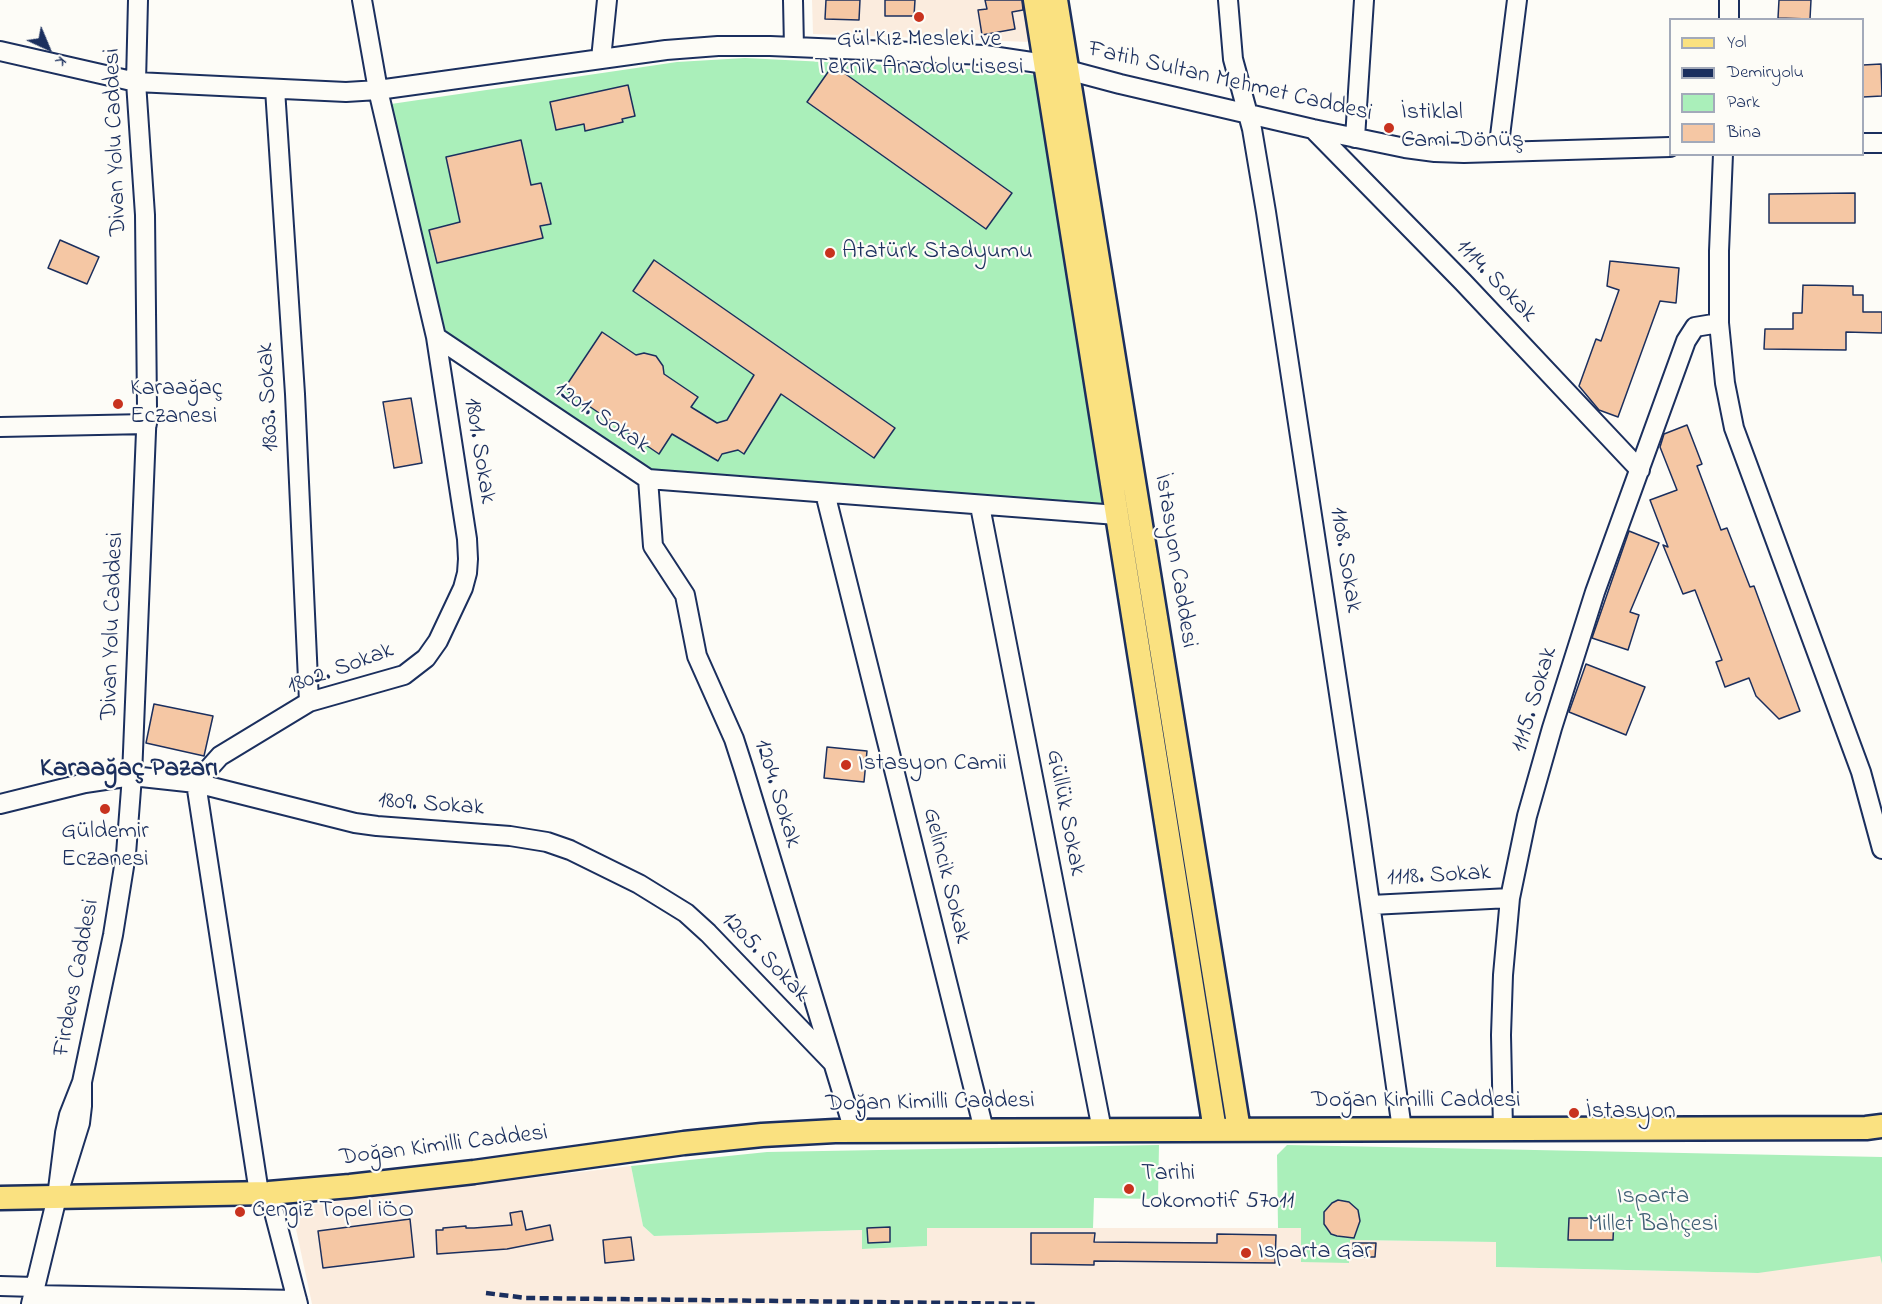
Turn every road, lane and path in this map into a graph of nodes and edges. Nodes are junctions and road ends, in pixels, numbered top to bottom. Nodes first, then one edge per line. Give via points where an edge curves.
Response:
1 (138, 0) edge
2 (362, 0) edge
3 (607, 0) edge
4 (793, 0) edge
5 (1035, 0) edge
6 (1056, 0) edge
7 (1228, 0) edge
8 (1364, 0) edge
9 (1517, 0) edge
10 (1730, 0) edge
11 (1729, 18) edge
12 (794, 47) junction
13 (0, 51) edge
14 (601, 58) junction
15 (1056, 67) junction
16 (136, 82) junction
17 (275, 89) junction
18 (378, 90) junction
19 (1248, 114) junction
20 (1313, 129) junction
21 (1355, 138) junction
22 (1864, 143) edge
23 (1882, 143) edge
24 (1669, 147) edge
25 (1498, 152) junction
26 (1723, 156) edge
27 (1719, 323) junction
28 (436, 337) junction
29 (147, 424) junction
30 (0, 427) edge
31 (1640, 470) junction
32 (648, 479) junction
33 (825, 494) junction
34 (980, 506) junction
35 (1117, 515) junction
36 (467, 573) joint
37 (309, 702) junction
38 (132, 776) junction
39 (196, 783) junction
40 (0, 804) edge
41 (1882, 849) edge
42 (655, 893) joint
43 (1510, 898) junction
44 (1371, 905) junction
45 (833, 1063) junction
46 (1876, 1128) edge
47 (1402, 1129) junction
48 (1503, 1129) junction
49 (984, 1130) junction
50 (1102, 1130) junction
51 (1215, 1130) junction
52 (1239, 1130) junction
53 (854, 1131) junction
54 (264, 1193) junction
55 (57, 1197) junction
56 (0, 1198) edge
57 (0, 1286) edge
58 (33, 1295) edge
59 (297, 1302) edge

1 - 16 street, Divan Yolu Caddesi
2 - 18 street
3 - 14 street
4 - 12 street
5 - 15 main road, İstasyon Caddesi
6 - 15 main road, İstasyon Caddesi
7 - 19 street, 1108. Sokak via 1233,58
8 - 21 street
9 - 25 street
10 - 11 street
12 - 14 street, Fatih Sultan Mehmet Caddesi via 718,46
12 - 15 street, Fatih Sultan Mehmet Caddesi via 985,55
13 - 16 street, Fatih Sultan Mehmet Caddesi
14 - 18 street, Fatih Sultan Mehmet Caddesi
15 - 19 street, Fatih Sultan Mehmet Caddesi
15 - 35 main road, İstasyon Caddesi
15 - 52 main road, İstasyon Caddesi
16 - 17 street, Fatih Sultan Mehmet Caddesi
16 - 29 street, Divan Yolu Caddesi via 145,215
17 - 18 street, Fatih Sultan Mehmet Caddesi
17 - 37 street, 1803. Sokak via 295,394
18 - 28 street
19 - 20 street, Fatih Sultan Mehmet Caddesi
19 - 44 street, 1108. Sokak
20 - 21 street, Fatih Sultan Mehmet Caddesi
20 - 31 street, 1114. Sokak
21 - 25 street, Fatih Sultan Mehmet Caddesi via 1435,152
22 - 23 street
24 - 25 street, Fatih Sultan Mehmet Caddesi
26 - 27 street
27 - 31 street, 1115. Sokak via 1695,327 1686,341
27 - 41 street via 1734,428 1861,772
28 - 32 street, 1201. Sokak
28 - 36 street, 1801. Sokak via 467,539
29 - 30 street
29 - 38 street, Divan Yolu Caddesi
31 - 43 street, 1115. Sokak via 1595,592 1552,729 1527,816
32 - 33 street, 1201. Sokak
32 - 45 street, 1204. Sokak via 653,546 685,595 698,656 744,770
33 - 34 street, 1201. Sokak
33 - 49 street, Gelincik Sokak
34 - 35 street, 1201. Sokak
34 - 50 street, Güllük Sokak
35 - 51 main road, İstasyon Caddesi
36 - 37 street, 1802. Sokak via 438,641 416,667 404,675
37 - 39 street, 1802. Sokak via 220,756
38 - 39 street
38 - 40 street
38 - 55 street, Firdevs Caddesi via 126,854 113,935 82,1082 65,1133
39 - 42 street, 1809. Sokak via 355,823 547,842
39 - 54 street
42 - 45 street, 1205. Sokak via 708,933
43 - 44 street, 1118. Sokak
43 - 48 street, 1115. Sokak via 1501,1035
44 - 47 street, 1108. Sokak
45 - 53 street, 1204. Sokak
46 - 48 main road, Doğan Kimilli Caddesi
47 - 48 main road, Doğan Kimilli Caddesi
47 - 52 main road, Doğan Kimilli Caddesi
49 - 50 main road, Doğan Kimilli Caddesi
49 - 53 main road, Doğan Kimilli Caddesi
50 - 51 main road, Doğan Kimilli Caddesi
51 - 52 main road, Doğan Kimilli Caddesi
53 - 54 main road, Doğan Kimilli Caddesi via 684,1143 474,1172
54 - 55 main road, Doğan Kimilli Caddesi
54 - 59 street
55 - 56 main road, Doğan Kimilli Caddesi
55 - 58 street, Firdevs Caddesi
57 - 58 street
58 - 59 street

